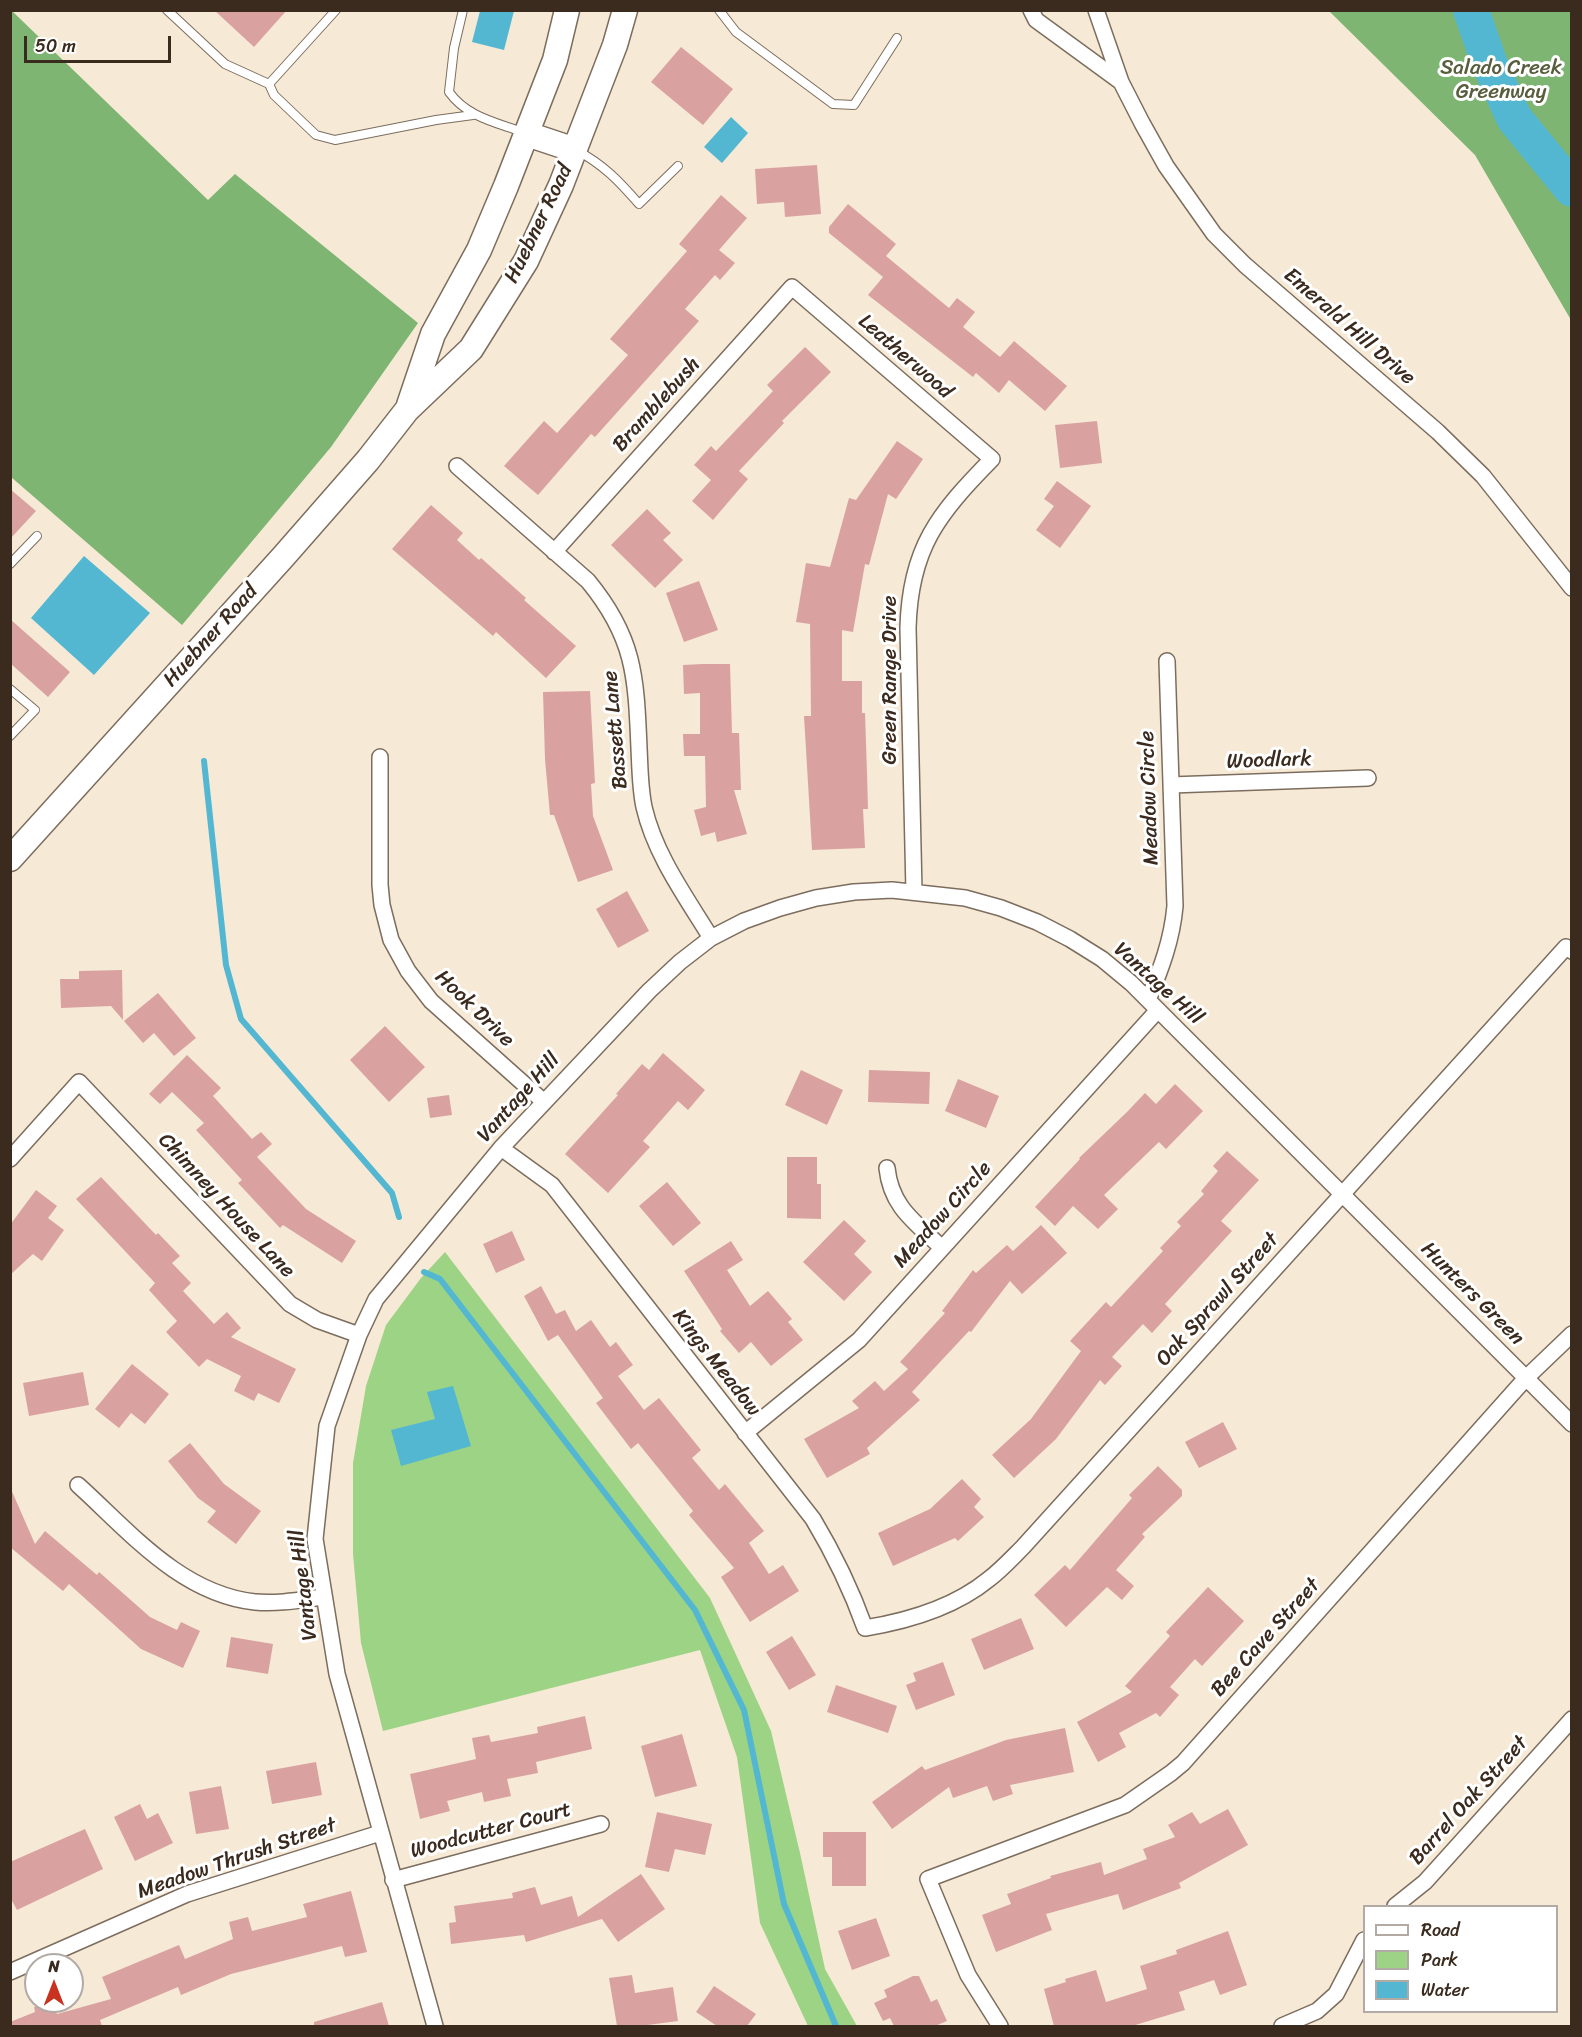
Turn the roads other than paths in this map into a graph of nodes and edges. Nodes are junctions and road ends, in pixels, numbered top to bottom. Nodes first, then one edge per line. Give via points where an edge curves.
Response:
1 (167, 10) edge
2 (336, 10) edge
3 (463, 10) edge
4 (567, 10) edge
5 (625, 10) edge
6 (719, 10) edge
7 (1031, 10) edge
8 (1096, 10) edge
9 (897, 38) dead end
10 (1121, 82) junction
11 (269, 84) junction
12 (472, 115) junction
13 (526, 134) junction
14 (575, 150) junction
15 (678, 166) dead end
16 (792, 287) joint
17 (407, 410) junction
18 (992, 459) joint
19 (457, 466) dead end
20 (37, 536) dead end
21 (554, 552) junction
22 (11, 563) edge
23 (1572, 588) edge
24 (1167, 661) dead end
25 (10, 689) edge
26 (10, 736) edge
27 (380, 758) dead end
28 (1368, 778) dead end
29 (1171, 785) junction
30 (10, 859) edge
31 (914, 891) junction
32 (711, 938) junction
33 (1569, 949) edge
34 (1153, 1005) junction
35 (543, 1101) junction
36 (501, 1148) junction
37 (10, 1159) edge
38 (887, 1168) dead end
39 (1342, 1194) junction
40 (942, 1248) junction
41 (1572, 1334) edge
42 (359, 1335) junction
43 (1526, 1378) junction
44 (1572, 1424) edge
45 (745, 1433) junction
46 (78, 1485) dead end
47 (323, 1597) junction
48 (865, 1628) joint
49 (1572, 1719) edge
50 (601, 1824) dead end
51 (380, 1833) junction
52 (393, 1880) junction
53 (1396, 1905) edge
54 (1363, 1944) edge
55 (10, 1972) edge
56 (435, 2026) edge
57 (1000, 2026) edge
58 (1282, 2026) edge

1 - 11 lane via 220,60
2 - 11 lane
3 - 12 lane via 449,92
4 - 13 main road, Huebner Road via 555,60
5 - 14 main road, Huebner Road
6 - 9 lane via 736,32 833,104 854,105
7 - 10 street, Emerald Hill Drive via 1036,20
8 - 10 street, Emerald Hill Drive
10 - 23 street, Emerald Hill Drive via 1166,166 1214,234 1483,476
11 - 12 lane via 274,95 316,135 335,140
12 - 13 lane
13 - 14 main road
13 - 17 main road, Huebner Road via 479,250 432,334
14 - 15 lane via 598,162 639,204
14 - 17 main road, Huebner Road via 526,261 471,349
16 - 18 street, Leatherwood
16 - 21 street, Bramblebush
17 - 30 main road, Huebner Road via 283,557
18 - 31 street, Green Range Drive via 955,496 937,521 923,548 911,588 908,628
19 - 21 street, Bassett Lane
20 - 22 lane
21 - 32 street, Bassett Lane via 601,596 621,630 637,687 641,789 650,826 665,863
24 - 29 street, Meadow Circle
25 - 26 lane via 35,710
27 - 35 street, Hook Drive via 380,885 391,940 431,1001
28 - 29 street, Woodlark
29 - 34 street, Meadow Circle via 1173,926
31 - 32 street, Vantage Hill via 854,892 816,898 753,918
31 - 34 street, Vantage Hill via 964,898 1036,922 1102,960
32 - 35 street, Vantage Hill via 649,991
33 - 39 street, Oak Sprawl Street
34 - 39 street, Vantage Hill
34 - 40 street, Meadow Circle
35 - 36 street, Vantage Hill
36 - 42 street, Vantage Hill via 376,1299
36 - 45 street, Kings Meadow via 552,1185
37 - 42 street, Chimney House Lane via 79,1082 290,1304 316,1320
38 - 40 street via 889,1185 899,1207
39 - 43 street, Hunters Green
39 - 48 street, Oak Sprawl Street via 1023,1547 988,1580 966,1595 915,1617
40 - 45 street, Meadow Circle via 859,1340
41 - 43 street, Bee Cave Street
42 - 47 street, Vantage Hill via 325,1438 315,1539
43 - 44 street, Hunters Green
43 - 57 street, Bee Cave Street via 1171,1773 1125,1805 928,1879 968,1975
45 - 48 street, Kings Meadow via 818,1527 852,1591
46 - 47 street via 188,1580 219,1594 253,1602
47 - 51 street, Vantage Hill via 337,1674
49 - 53 street, Barrel Oak Street via 1425,1882
50 - 52 street, Woodcutter Court
51 - 52 street, Vantage Hill
51 - 55 street, Meadow Thrush Street via 187,1894
52 - 56 street, Vantage Hill
54 - 58 street via 1336,1994 1317,2011

